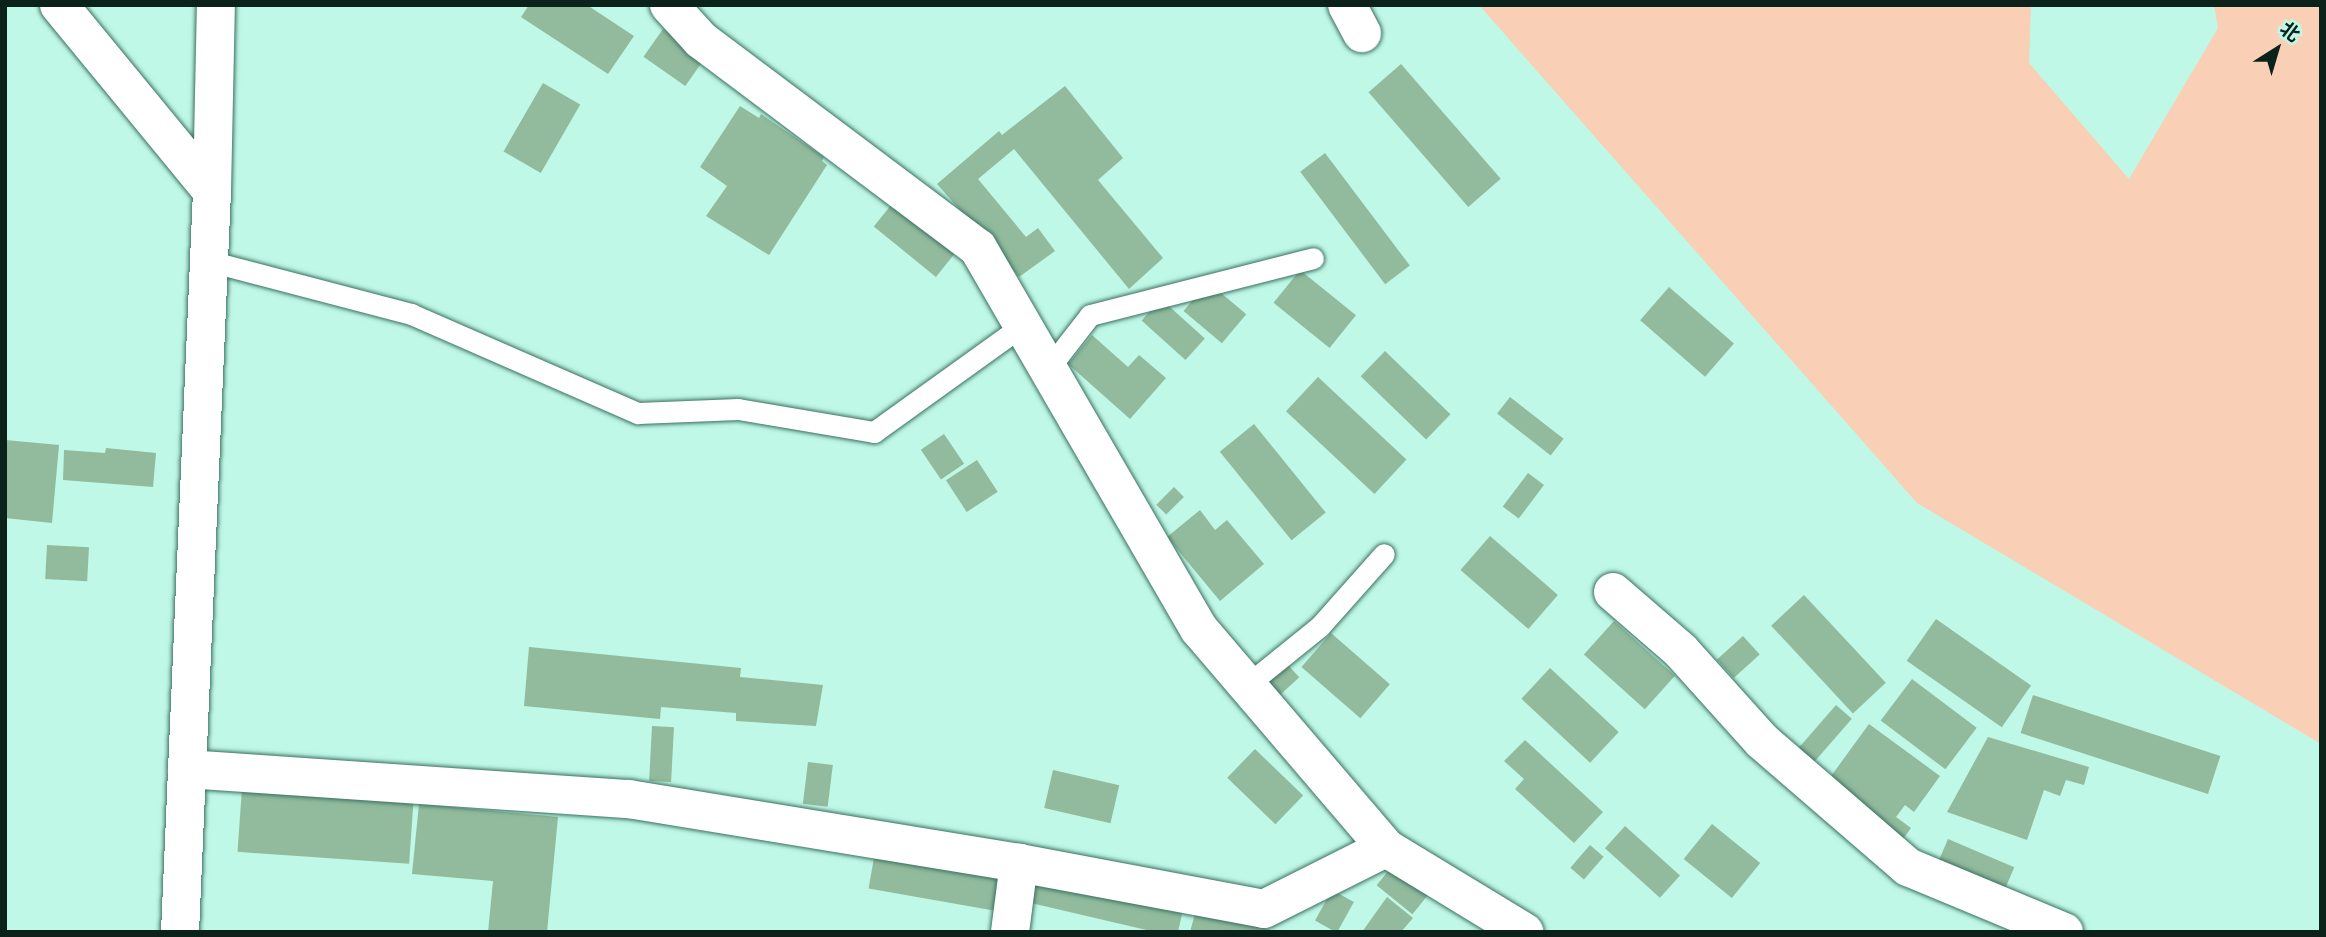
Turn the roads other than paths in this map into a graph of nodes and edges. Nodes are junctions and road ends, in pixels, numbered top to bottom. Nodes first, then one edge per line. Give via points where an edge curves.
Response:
1 (59, 5) edge
2 (216, 5) edge
3 (669, 5) edge
4 (212, 191) junction
5 (1312, 258) dead end
6 (209, 261) junction
7 (1023, 326) junction
8 (1048, 369) junction
9 (1384, 554) dead end
10 (1613, 592) dead end
11 (1247, 685) junction
12 (187, 769) junction
13 (1386, 848) junction
14 (1019, 863) junction
15 (180, 932) edge
16 (1010, 932) edge
17 (1524, 932) edge
18 (2064, 932) edge

1 - 4 street
2 - 4 street
3 - 7 street via 701,40 978,248
4 - 6 street
5 - 8 lane via 1090,315
6 - 7 lane via 411,314 638,413 738,409 874,432
6 - 12 street
7 - 8 street
8 - 11 street via 1199,629
9 - 11 lane via 1320,626
10 - 18 street via 1681,651 1762,741 1908,867
11 - 13 street
12 - 14 street via 629,799
12 - 15 street
13 - 14 street via 1264,909
13 - 17 street
14 - 16 street

